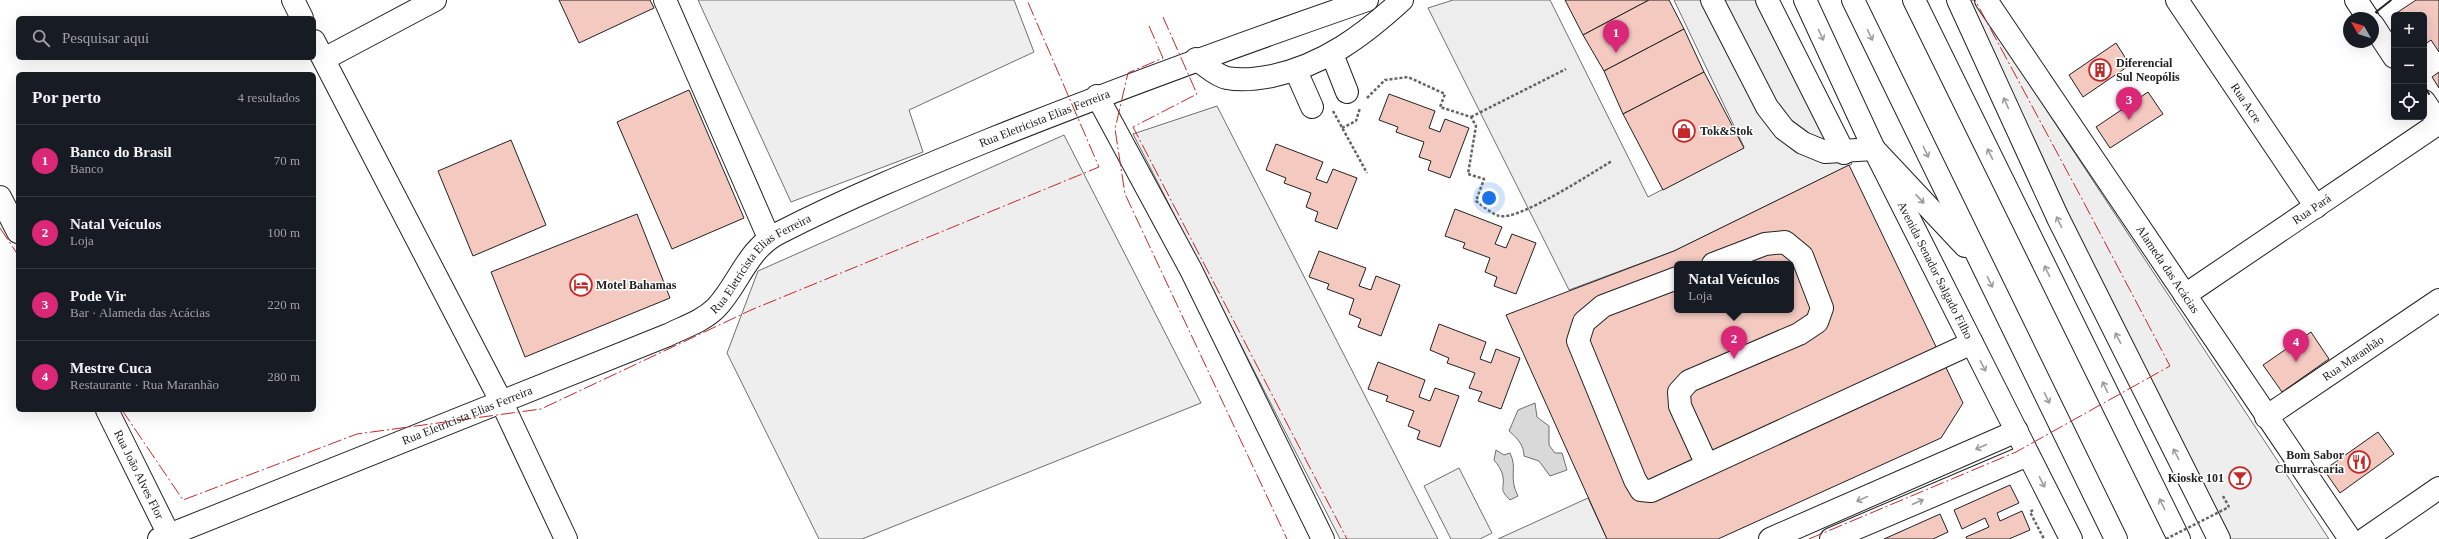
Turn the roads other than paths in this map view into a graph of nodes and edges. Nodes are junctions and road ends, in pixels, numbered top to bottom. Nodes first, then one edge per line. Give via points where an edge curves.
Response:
1 (293, 0) edge
2 (435, 0) edge
3 (666, 0) edge
4 (1367, 0) edge
5 (1402, 0) edge
6 (1712, 0) edge
7 (1767, 0) edge
8 (1805, 0) edge
9 (1853, 0) edge
10 (1914, 0) edge
11 (1958, 0) edge
12 (1986, 0) edge
13 (2177, 0) edge
14 (301, 16) edge
15 (2379, 34) edge
16 (319, 50) edge
17 (2391, 52) edge
18 (1332, 54) junction
19 (1196, 59) junction
20 (1296, 71) junction
21 (1097, 96) junction
22 (1358, 98) road end
23 (2427, 105) edge
24 (1322, 108) road end
25 (2439, 123) edge
26 (1874, 149) junction
27 (1844, 153) junction
28 (0, 197) edge
29 (2316, 207) junction
30 (16, 228) edge
31 (769, 238) junction
32 (1979, 260) junction
33 (1721, 261) edge
34 (1674, 279) edge
35 (2185, 296) junction
36 (2439, 300) edge
37 (1972, 343) junction
38 (502, 403) junction
39 (108, 412) edge
40 (2266, 417) junction
41 (2017, 431) junction
42 (2028, 454) junction
43 (1707, 465) junction
44 (2439, 488) edge
45 (167, 538) edge
46 (566, 539) edge
47 (1322, 539) edge
48 (1770, 539) edge
49 (1831, 539) edge
50 (2071, 539) edge
51 (2116, 539) edge
52 (2179, 539) edge
53 (2218, 539) edge
54 (2350, 539) edge
55 (2365, 539) edge

1 - 14 main road
2 - 16 main road
3 - 31 main road
4 - 19 main road, Rua Eletricista Elias Ferreira
5 - 18 main road via 1364,34
6 - 27 main road via 1767,107 1784,129 1803,143 1825,152
7 - 27 main road
8 -> 26 main road, Avenida Senador Salgado Filho
9 -> 32 main road
52 -> 10 main road
53 -> 11 main road via 2058,218
12 - 35 main road, Alameda das Acácias
13 - 29 main road, Rua Acre
15 - 17 main road
16 - 38 main road
18 - 20 main road
18 - 22 main road
19 - 20 main road via 1226,78 1250,80
19 - 21 main road, Rua Eletricista Elias Ferreira
20 - 24 main road
21 - 31 main road, Rua Eletricista Elias Ferreira via 921,168
21 - 47 main road via 1192,270
23 - 25 main road
25 - 29 main road, Rua Pará
26 - 27 main road
26 -> 32 main road
26 - 37 main road, Avenida Senador Salgado Filho
28 - 30 main road
29 - 35 main road, Rua Pará
31 - 38 main road, Rua Eletricista Elias Ferreira via 742,268 723,299 704,317 668,335
32 -> 51 main road
33 - 43 main road via 1765,244 1785,242 1802,256 1822,308 1817,322 1799,334 1689,381 1680,392 1680,406
34 - 43 main road via 1603,306 1584,322 1578,341 1641,490 1651,491
35 - 40 main road, Alameda das Acácias
36 - 40 main road, Rua Maranhão
37 -> 41 main road, Avenida Senador Salgado Filho
37 - 43 main road
38 - 45 main road, Rua Eletricista Elias Ferreira
38 - 46 main road
39 - 45 main road, Rua João Alves Flor
40 - 54 main road, Alameda das Acácias
41 - 42 main road, Avenida Senador Salgado Filho
41 -> 48 main road
49 -> 42 main road
42 -> 50 main road, Avenida Senador Salgado Filho
44 - 55 main road

